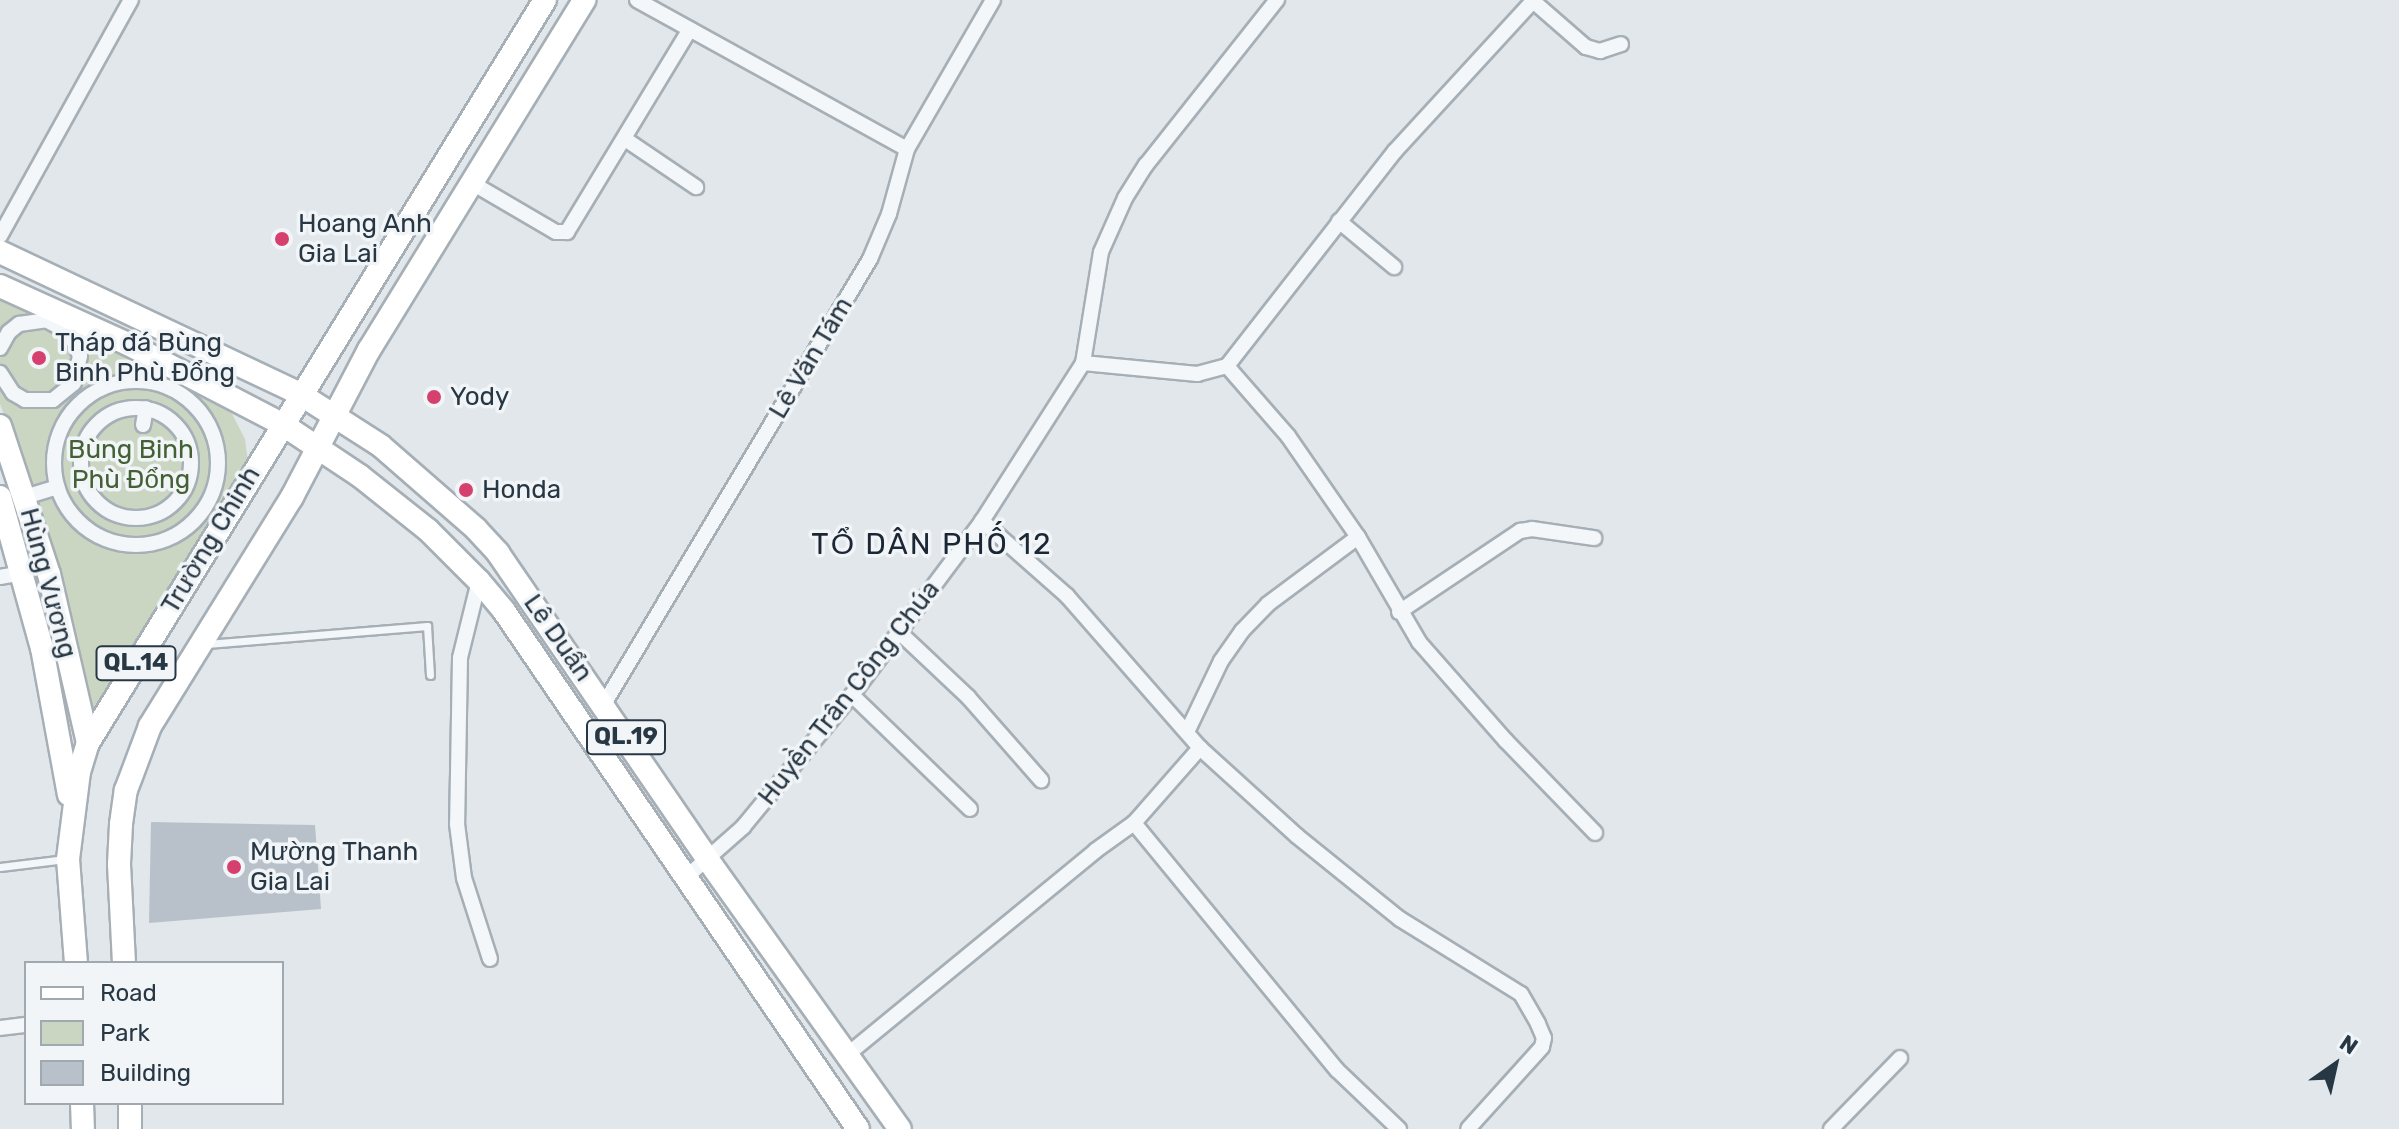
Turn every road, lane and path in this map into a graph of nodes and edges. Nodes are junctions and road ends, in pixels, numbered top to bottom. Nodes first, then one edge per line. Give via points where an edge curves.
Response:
1 (131, 0) edge
2 (545, 0) edge
3 (584, 0) edge
4 (637, 0) edge
5 (993, 0) edge
6 (1277, 0) edge
7 (1533, 0) edge
8 (690, 29) junction
9 (1621, 44) dead end
10 (625, 139) junction
11 (907, 149) junction
12 (472, 183) junction
13 (696, 187) dead end
14 (1339, 221) junction
15 (0, 236) edge
16 (0, 252) edge
17 (1394, 267) dead end
18 (0, 286) edge
19 (140, 318) junction
20 (128, 344) junction
21 (0, 348) edge
22 (156, 358) junction
23 (1083, 363) junction
24 (1227, 366) junction
25 (0, 373) edge
26 (152, 383) junction
27 (300, 394) junction
28 (146, 408) junction
29 (335, 414) junction
30 (282, 424) junction
31 (143, 425) dead end
32 (0, 426) edge
33 (318, 448) junction
34 (100, 476) dead end
35 (83, 479) junction
36 (57, 487) junction
37 (0, 497) edge
38 (25, 497) junction
39 (982, 521) junction
40 (189, 525) junction
41 (1358, 537) junction
42 (1594, 538) dead end
43 (207, 549) junction
44 (23, 573) junction
45 (0, 577) edge
46 (479, 581) junction
47 (1399, 612) junction
48 (899, 632) junction
49 (201, 645) junction
50 (430, 675) dead end
51 (852, 695) junction
52 (604, 704) junction
53 (1187, 732) junction
54 (88, 743) junction
55 (1200, 748) junction
56 (1041, 780) dead end
57 (970, 809) dead end
58 (72, 813) junction
59 (1134, 823) junction
60 (1595, 833) dead end
61 (68, 859) junction
62 (708, 860) junction
63 (0, 867) edge
64 (684, 879) junction
65 (490, 959) dead end
66 (76, 961) edge
67 (124, 961) edge
68 (24, 1025) edge
69 (0, 1028) edge
70 (847, 1055) junction
71 (1900, 1058) dead end
72 (82, 1105) edge
73 (130, 1105) edge
74 (83, 1129) edge
75 (130, 1129) edge
76 (858, 1129) edge
77 (900, 1129) edge
78 (1399, 1129) edge
79 (1468, 1129) edge
80 (1831, 1129) edge

1 - 15 street
2 - 27 main road, QL.14
3 - 12 main road, QL.14
4 - 8 street
5 - 11 street, Lê Văn Tám
6 - 23 street, Huyền Trân Công Chúa via 1146,165 1112,223 1101,252
7 - 9 street via 1586,47 1600,51
7 - 14 street via 1395,151
8 - 10 street
8 - 11 street
10 - 12 street via 573,225 561,234
10 - 13 street
11 - 52 street, Lê Văn Tám via 870,259
12 - 29 main road, QL.14
14 - 17 street
14 - 24 street
16 - 19 main road
18 - 20 main road
19 - 20 main road
19 - 27 main road
20 - 22 main road
21 - 25 street via 19,324 46,320 69,332 80,356 74,383 53,400 25,400 13,393
22 - 26 street
22 - 30 main road
23 - 24 street via 1197,374
23 - 39 street, Huyền Trân Công Chúa
24 - 41 street via 1288,436
26 - 36 street via 114,383 71,411 58,435 53,462
26 - 40 street via 189,401 206,421 216,445 218,472 211,497
27 - 29 main road, Lê Duẩn / QL.19
27 - 30 main road, Trường Chinh / QL.14
28 - 31 street
28 - 35 street via 109,414 94,426 80,461
28 - 35 street via 163,414 187,440 191,457 184,491 149,516 123,517 92,496
29 - 33 main road, Trường Chinh / QL.14
29 - 52 main road, Lê Duẩn / QL.19 via 387,451 476,529
30 - 33 main road, Lê Duẩn / QL.19
30 - 43 main road, Trường Chinh / QL.14
32 - 38 main road, Hùng Vương
33 - 46 main road, Lê Duẩn / QL.19 via 428,530
33 - 49 main road, Trường Chinh / QL.14
34 - 35 street
36 - 38 street
36 - 40 street via 71,514 92,532 118,543 146,545
37 - 44 main road, Hùng Vương
38 - 54 main road, Hùng Vương via 49,574
39 - 48 street, Huyền Trân Công Chúa
39 - 53 street via 1067,596
40 - 43 street
41 - 47 street
41 - 53 street via 1268,604 1242,631 1221,661
42 - 47 street via 1520,531
43 - 54 main road, Trường Chinh / QL.14
44 - 45 street
44 - 58 main road, Hùng Vương
46 - 64 main road, Lê Duẩn / QL.19
46 - 65 street via 460,658 457,824 464,878
47 - 60 street via 1506,741
48 - 51 street, Huyền Trân Công Chúa
48 - 56 street via 981,711
49 - 50 lane via 427,626
49 - 67 main road, Trường Chinh / QL.14 via 150,726 126,790 119,864
51 - 57 street
51 - 62 street, Huyền Trân Công Chúa via 743,827
52 - 62 main road, Lê Duẩn / QL.19
53 - 55 street
54 - 58 main road, Trường Chinh / QL.14
55 - 59 street
55 - 79 street via 1368,894 1426,936 1511,985 1528,1003 1544,1038 1542,1047
58 - 61 main road, Trường Chinh / QL.14
59 - 70 street
59 - 78 street via 1337,1070
61 - 63 lane
61 - 66 main road, Trường Chinh / QL.14
62 - 64 street, Huyền Trân Công Chúa
62 - 70 main road, Lê Duẩn / QL.19
64 - 76 main road, Lê Duẩn / QL.19
68 - 69 street
70 - 77 main road, Lê Duẩn / QL.19
71 - 80 street
72 - 74 main road
73 - 75 main road

